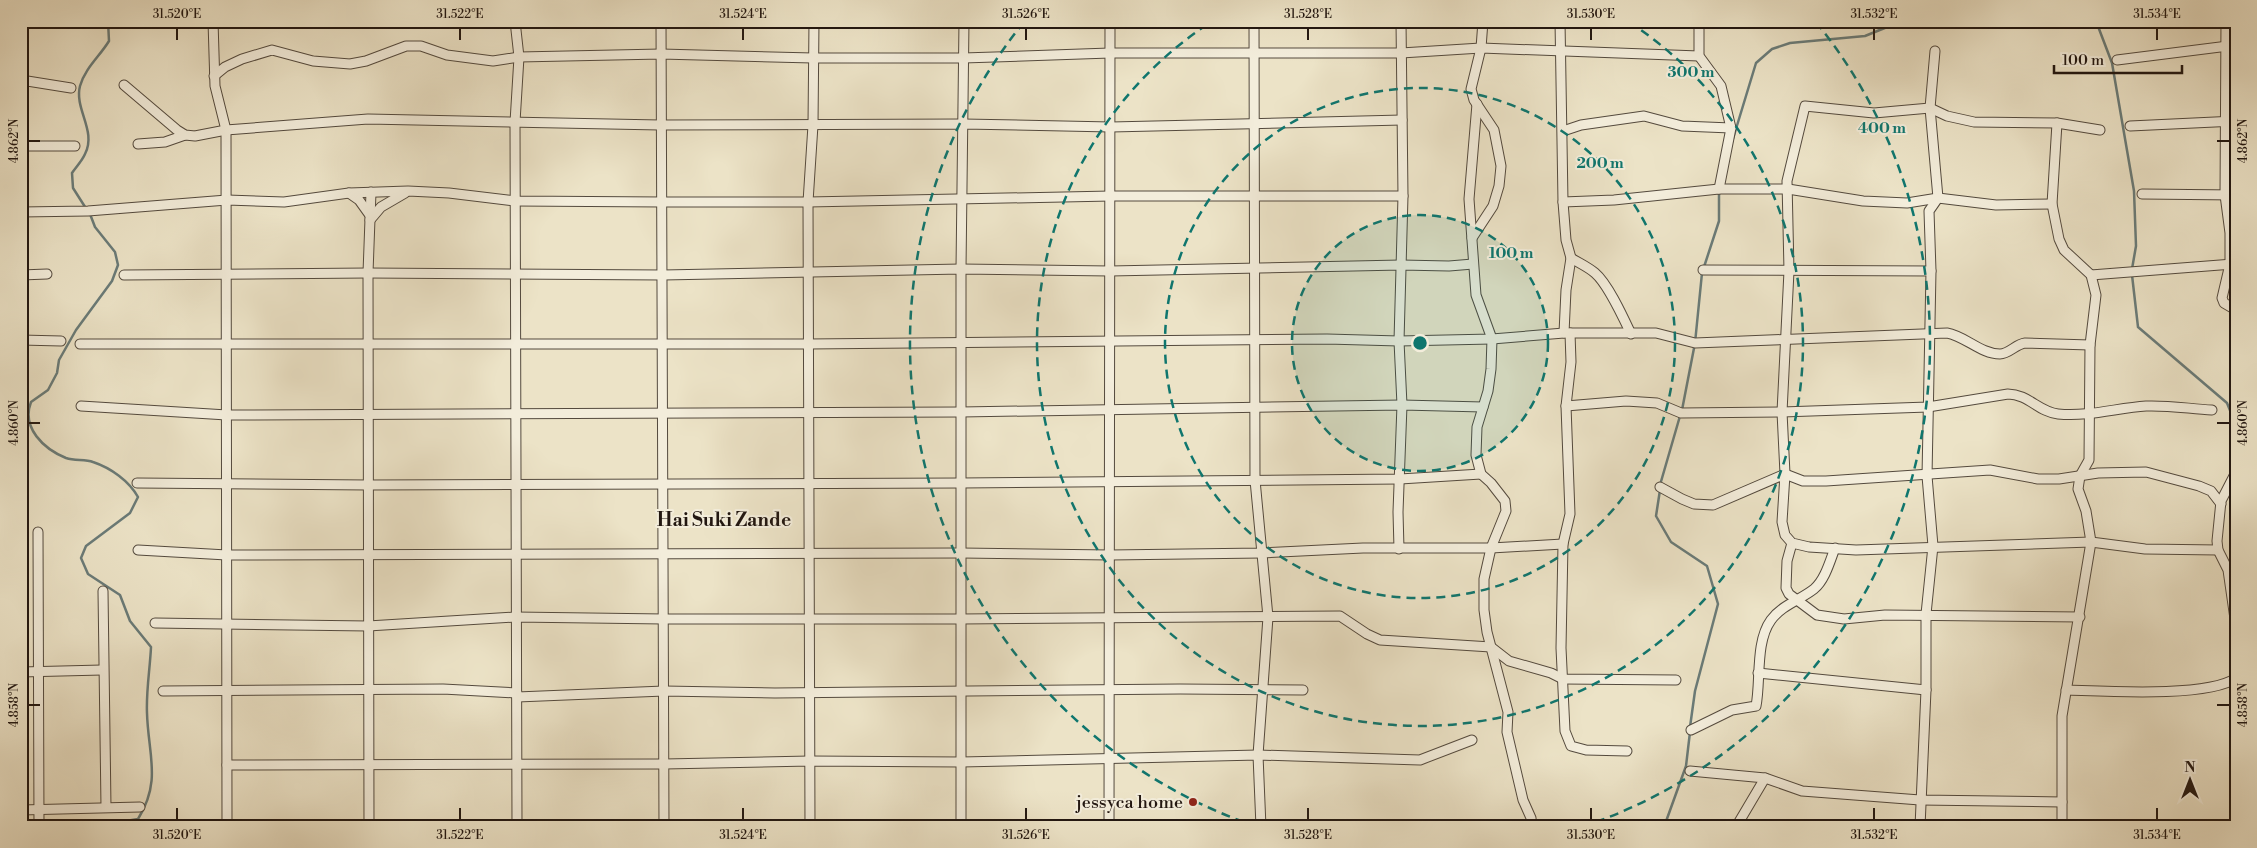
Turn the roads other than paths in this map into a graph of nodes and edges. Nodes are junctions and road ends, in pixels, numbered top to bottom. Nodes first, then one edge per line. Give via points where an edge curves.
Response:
1 (213, 21) edge
2 (515, 21) edge
3 (660, 21) edge
4 (814, 21) edge
5 (964, 21) edge
6 (1110, 21) edge
7 (1254, 21) edge
8 (1401, 21) edge
9 (1483, 21) edge
10 (1560, 21) edge
11 (1699, 21) edge
12 (2226, 21) edge
13 (2226, 46) junction
14 (2236, 46) edge
15 (1481, 48) junction
16 (1560, 51) junction
17 (1935, 51) dead end
18 (1254, 52) junction
19 (1110, 53) junction
20 (1401, 53) junction
21 (661, 54) junction
22 (1699, 56) junction
23 (519, 57) junction
24 (814, 58) junction
25 (963, 58) junction
26 (2117, 60) dead end
27 (214, 76) junction
28 (21, 80) edge
29 (124, 85) dead end
30 (70, 88) dead end
31 (1477, 104) junction
32 (1930, 108) junction
33 (1402, 120) junction
34 (2226, 121) junction
35 (2236, 121) edge
36 (515, 122) junction
37 (1255, 122) junction
38 (2057, 123) junction
39 (963, 124) junction
40 (660, 125) junction
41 (813, 125) junction
42 (2130, 126) dead end
43 (1111, 127) junction
44 (1731, 128) junction
45 (226, 130) junction
46 (2100, 130) dead end
47 (1563, 131) junction
48 (185, 135) junction
49 (138, 144) dead end
50 (21, 146) edge
51 (75, 146) dead end
52 (1719, 189) junction
53 (1788, 189) junction
54 (408, 191) junction
55 (371, 192) junction
56 (349, 193) junction
57 (2142, 194) dead end
58 (2225, 195) junction
59 (2236, 195) edge
60 (1111, 196) junction
61 (1402, 196) junction
62 (1254, 197) junction
63 (962, 198) junction
64 (1938, 198) junction
65 (227, 200) junction
66 (515, 201) junction
67 (662, 202) junction
68 (808, 202) junction
69 (1563, 202) junction
70 (2052, 204) junction
71 (21, 212) edge
72 (370, 218) junction
73 (1472, 238) junction
74 (1571, 258) junction
75 (1473, 264) junction
76 (2233, 264) edge
77 (1401, 265) junction
78 (1253, 267) junction
79 (961, 269) junction
80 (1703, 270) dead end
81 (1110, 271) junction
82 (1789, 271) junction
83 (1931, 271) junction
84 (808, 272) junction
85 (368, 273) junction
86 (516, 273) junction
87 (47, 274) dead end
88 (21, 275) edge
89 (124, 275) dead end
90 (227, 275) junction
91 (663, 275) junction
92 (2092, 275) junction
93 (2236, 310) edge
94 (1567, 333) junction
95 (1930, 333) junction
96 (1631, 334) junction
97 (1786, 338) junction
98 (1492, 339) junction
99 (21, 340) edge
100 (61, 341) dead end
101 (1255, 341) junction
102 (1399, 341) junction
103 (961, 342) junction
104 (1110, 343) junction
105 (80, 344) dead end
106 (368, 344) junction
107 (516, 344) junction
108 (808, 344) junction
109 (2090, 344) junction
110 (663, 345) junction
111 (227, 346) junction
112 (1402, 405) junction
113 (81, 406) dead end
114 (1566, 406) junction
115 (1254, 407) junction
116 (1483, 407) junction
117 (1928, 407) junction
118 (1111, 409) junction
119 (2212, 410) dead end
120 (809, 412) junction
121 (961, 412) junction
122 (1782, 412) junction
123 (663, 413) junction
124 (368, 414) junction
125 (516, 414) junction
126 (2090, 414) junction
127 (227, 416) junction
128 (2236, 472) edge
129 (1481, 474) junction
130 (1784, 474) junction
131 (1927, 476) junction
132 (2080, 476) junction
133 (1400, 479) junction
134 (1255, 480) junction
135 (1110, 481) junction
136 (137, 483) dead end
137 (227, 483) junction
138 (516, 483) junction
139 (663, 483) junction
140 (809, 483) junction
141 (961, 483) junction
142 (368, 485) junction
143 (1660, 487) dead end
144 (2221, 504) junction
145 (38, 532) dead end
146 (2091, 542) junction
147 (1792, 543) junction
148 (1563, 544) junction
149 (1933, 546) junction
150 (1491, 548) junction
151 (1835, 548) junction
152 (1399, 549) junction
153 (138, 550) dead end
154 (2218, 550) junction
155 (961, 553) junction
156 (1262, 553) junction
157 (368, 555) junction
158 (663, 555) junction
159 (809, 555) junction
160 (1110, 555) junction
161 (227, 556) junction
162 (516, 556) junction
163 (2232, 570) edge
164 (103, 591) dead end
165 (1797, 599) junction
166 (1926, 614) junction
167 (516, 616) junction
168 (1268, 617) junction
169 (2080, 617) junction
170 (810, 618) junction
171 (664, 619) junction
172 (961, 619) junction
173 (1109, 619) junction
174 (155, 623) dead end
175 (227, 624) junction
176 (368, 626) junction
177 (2236, 626) edge
178 (1492, 647) junction
179 (102, 670) junction
180 (21, 672) edge
181 (40, 673) junction
182 (1758, 673) junction
183 (2236, 678) edge
184 (1563, 679) junction
185 (1676, 680) dead end
186 (1264, 688) junction
187 (369, 690) junction
188 (1110, 690) junction
189 (1303, 690) dead end
190 (1926, 690) junction
191 (2066, 690) junction
192 (164, 691) dead end
193 (227, 691) junction
194 (664, 691) junction
195 (961, 691) junction
196 (810, 692) junction
197 (517, 695) junction
198 (1691, 730) dead end
199 (1472, 740) dead end
200 (1627, 751) dead end
201 (1258, 755) junction
202 (1110, 758) junction
203 (810, 761) junction
204 (961, 762) junction
205 (517, 763) junction
206 (664, 764) junction
207 (227, 765) junction
208 (368, 765) junction
209 (1690, 771) dead end
210 (1765, 778) junction
211 (1920, 800) junction
212 (2062, 802) junction
213 (106, 807) junction
214 (140, 807) dead end
215 (21, 810) edge
216 (39, 810) junction
217 (39, 827) edge
218 (227, 827) edge
219 (368, 827) edge
220 (517, 827) edge
221 (664, 827) edge
222 (810, 827) edge
223 (961, 827) edge
224 (1109, 827) edge
225 (1261, 827) edge
226 (1532, 827) edge
227 (1736, 827) edge
228 (1920, 827) edge
229 (2062, 827) edge

1 - 27 street
2 - 23 street
3 - 21 street
4 - 24 street
5 - 25 street
6 - 19 street
7 - 18 street
8 - 20 street
9 - 15 street
10 - 16 street
11 - 22 street
12 - 13 street
13 - 14 street
13 - 26 street
13 - 34 street
15 - 16 street
15 - 20 street
15 - 31 street via 1471,82
16 - 22 street
16 - 47 street
17 - 32 street
18 - 19 street
18 - 20 street
18 - 37 street
19 - 25 street
19 - 43 street
20 - 33 street
21 - 23 street
21 - 24 street
21 - 40 street
22 - 44 street via 1721,86
23 - 27 street via 472,60 421,46 406,46 350,64 313,61 272,50 242,59
23 - 36 street
24 - 25 street
24 - 41 street
25 - 39 street
27 - 45 street
28 - 30 street
29 - 48 street
31 - 73 street via 1469,199
31 - 73 street via 1494,130 1500,166 1493,206
32 - 38 street via 1974,122
32 - 53 street via 1874,113 1805,106 1791,158
32 - 64 street
33 - 37 street
33 - 61 street
34 - 35 street
34 - 42 street
34 - 58 street
36 - 40 street
36 - 45 street via 368,120
36 - 66 street
37 - 43 street
37 - 62 street
38 - 46 street
38 - 70 street
39 - 41 street
39 - 43 street
39 - 63 street
40 - 41 street
40 - 67 street
41 - 68 street
43 - 60 street
44 - 47 street via 1682,126 1644,116 1581,125
44 - 52 street
45 - 48 street via 207,135
45 - 65 street
47 - 69 street
48 - 49 street via 165,142
50 - 51 street
52 - 53 street
52 - 69 street
53 - 64 street via 1863,201 1907,203
53 - 82 street
54 - 55 street
54 - 66 street
54 - 72 street via 381,207
55 - 56 street
55 - 72 street
56 - 65 street via 284,202
56 - 72 street via 359,200
57 - 58 street
58 - 59 street
58 - 76 street
60 - 62 street
60 - 63 street
60 - 81 street
61 - 62 street
61 - 77 street
62 - 78 street
63 - 68 street
63 - 79 street
64 - 70 street via 1996,205
64 - 83 street via 1929,211
65 - 71 street via 88,211
65 - 90 street
66 - 67 street
66 - 86 street
67 - 68 street
67 - 91 street
68 - 84 street
69 - 74 street
70 - 92 street via 2064,250
72 - 85 street
73 - 75 street
74 - 94 street via 1567,281
74 - 96 street via 1601,279
75 - 77 street
75 - 98 street via 1476,295
76 - 92 street
76 - 93 street via 2222,298
77 - 78 street
77 - 102 street
78 - 81 street
78 - 101 street
79 - 81 street
79 - 84 street
79 - 103 street
80 - 82 street
81 - 104 street
82 - 83 street
82 - 97 street
83 - 95 street
84 - 91 street
84 - 108 street
85 - 86 street
85 - 90 street
85 - 106 street
86 - 91 street
86 - 107 street
87 - 88 street
89 - 90 street
90 - 111 street
91 - 110 street
92 - 109 street via 2096,295
94 - 96 street
94 - 98 street
94 - 114 street via 1571,362
95 - 97 street
95 - 109 street via 1954,334 1992,353 2001,354 2025,343
95 - 117 street
96 - 97 street via 1656,333 1695,343
97 - 122 street
98 - 102 street
98 - 116 street via 1492,369
99 - 100 street
101 - 102 street
101 - 104 street
101 - 115 street
102 - 112 street
103 - 104 street
103 - 108 street
103 - 121 street
104 - 118 street
105 - 111 street
106 - 107 street
106 - 111 street
106 - 124 street
107 - 110 street
107 - 125 street
108 - 110 street
108 - 120 street
109 - 126 street
110 - 123 street
111 - 127 street
112 - 115 street
112 - 116 street
112 - 133 street
113 - 127 street
114 - 122 street via 1626,401 1657,404 1681,413
114 - 148 street via 1570,514
115 - 118 street
115 - 134 street
116 - 129 street via 1476,444
117 - 122 street
117 - 126 street via 2019,394 2051,413
117 - 131 street
118 - 121 street
118 - 135 street
119 - 126 street via 2147,406
120 - 121 street
120 - 123 street
120 - 140 street
121 - 141 street
122 - 130 street
123 - 125 street
123 - 139 street
124 - 125 street
124 - 127 street
124 - 142 street
125 - 138 street
126 - 132 street via 2089,460
127 - 137 street
128 - 144 street
129 - 133 street
129 - 150 street via 1504,501 1506,511
130 - 131 street via 1803,481
130 - 143 street via 1713,505 1682,500
130 - 147 street via 1782,522 1785,535
131 - 132 street via 1990,470 2038,479
131 - 149 street
132 - 144 street via 2146,472 2199,486 2211,492
132 - 146 street via 2078,489 2086,511
133 - 134 street
133 - 152 street
134 - 135 street
134 - 156 street
135 - 141 street
135 - 160 street
136 - 137 street
137 - 142 street
137 - 161 street
138 - 139 street
138 - 142 street
138 - 162 street
139 - 140 street
139 - 158 street
140 - 141 street
140 - 159 street
141 - 155 street
142 - 157 street
144 - 154 street
145 - 181 street
146 - 149 street
146 - 154 street via 2145,549
146 - 169 street
147 - 151 street
147 - 165 street via 1787,561 1786,588
148 - 150 street
148 - 184 street
149 - 151 street
149 - 166 street
150 - 152 street
150 - 178 street via 1484,579 1484,610
151 - 165 street via 1815,588
152 - 156 street
153 - 161 street
154 - 163 street
155 - 159 street
155 - 160 street
155 - 172 street
156 - 160 street
156 - 168 street
157 - 161 street
157 - 162 street
157 - 176 street
158 - 159 street
158 - 162 street
158 - 171 street
159 - 170 street
160 - 173 street
161 - 175 street
162 - 167 street
163 - 177 street
164 - 179 street
165 - 166 street via 1810,612 1828,618
165 - 182 street via 1770,622
166 - 169 street
166 - 190 street
167 - 171 street
167 - 176 street
167 - 197 street
168 - 173 street
168 - 178 street via 1340,616 1380,640
168 - 186 street
169 - 191 street
170 - 171 street
170 - 172 street
170 - 196 street
171 - 194 street
172 - 173 street
172 - 195 street
173 - 188 street
174 - 175 street
175 - 176 street
175 - 193 street
176 - 187 street
178 - 184 street via 1510,661
178 - 226 street via 1508,712 1507,732
179 - 181 street
179 - 213 street
180 - 181 street
181 - 216 street
182 - 190 street
182 - 198 street via 1756,706 1732,710
183 - 191 street via 2216,686 2199,688 2137,692
184 - 185 street
184 - 200 street via 1565,731 1571,746 1586,750
186 - 188 street
186 - 189 street
186 - 201 street
187 - 193 street
187 - 197 street via 443,688
187 - 208 street
188 - 195 street
188 - 202 street
190 - 211 street
191 - 212 street via 2062,716
192 - 193 street
193 - 207 street
194 - 196 street
194 - 197 street
194 - 206 street
195 - 196 street
195 - 204 street
196 - 203 street
197 - 205 street
199 - 201 street via 1420,760
201 - 202 street
201 - 225 street
202 - 204 street
202 - 224 street
203 - 204 street
203 - 206 street
203 - 222 street
204 - 223 street
205 - 206 street
205 - 208 street
205 - 220 street
206 - 221 street
207 - 208 street
207 - 218 street
208 - 219 street
209 - 210 street
210 - 211 street via 1802,791
210 - 227 street
211 - 212 street
211 - 228 street
212 - 229 street
213 - 214 street
213 - 216 street
215 - 216 street
216 - 217 street

